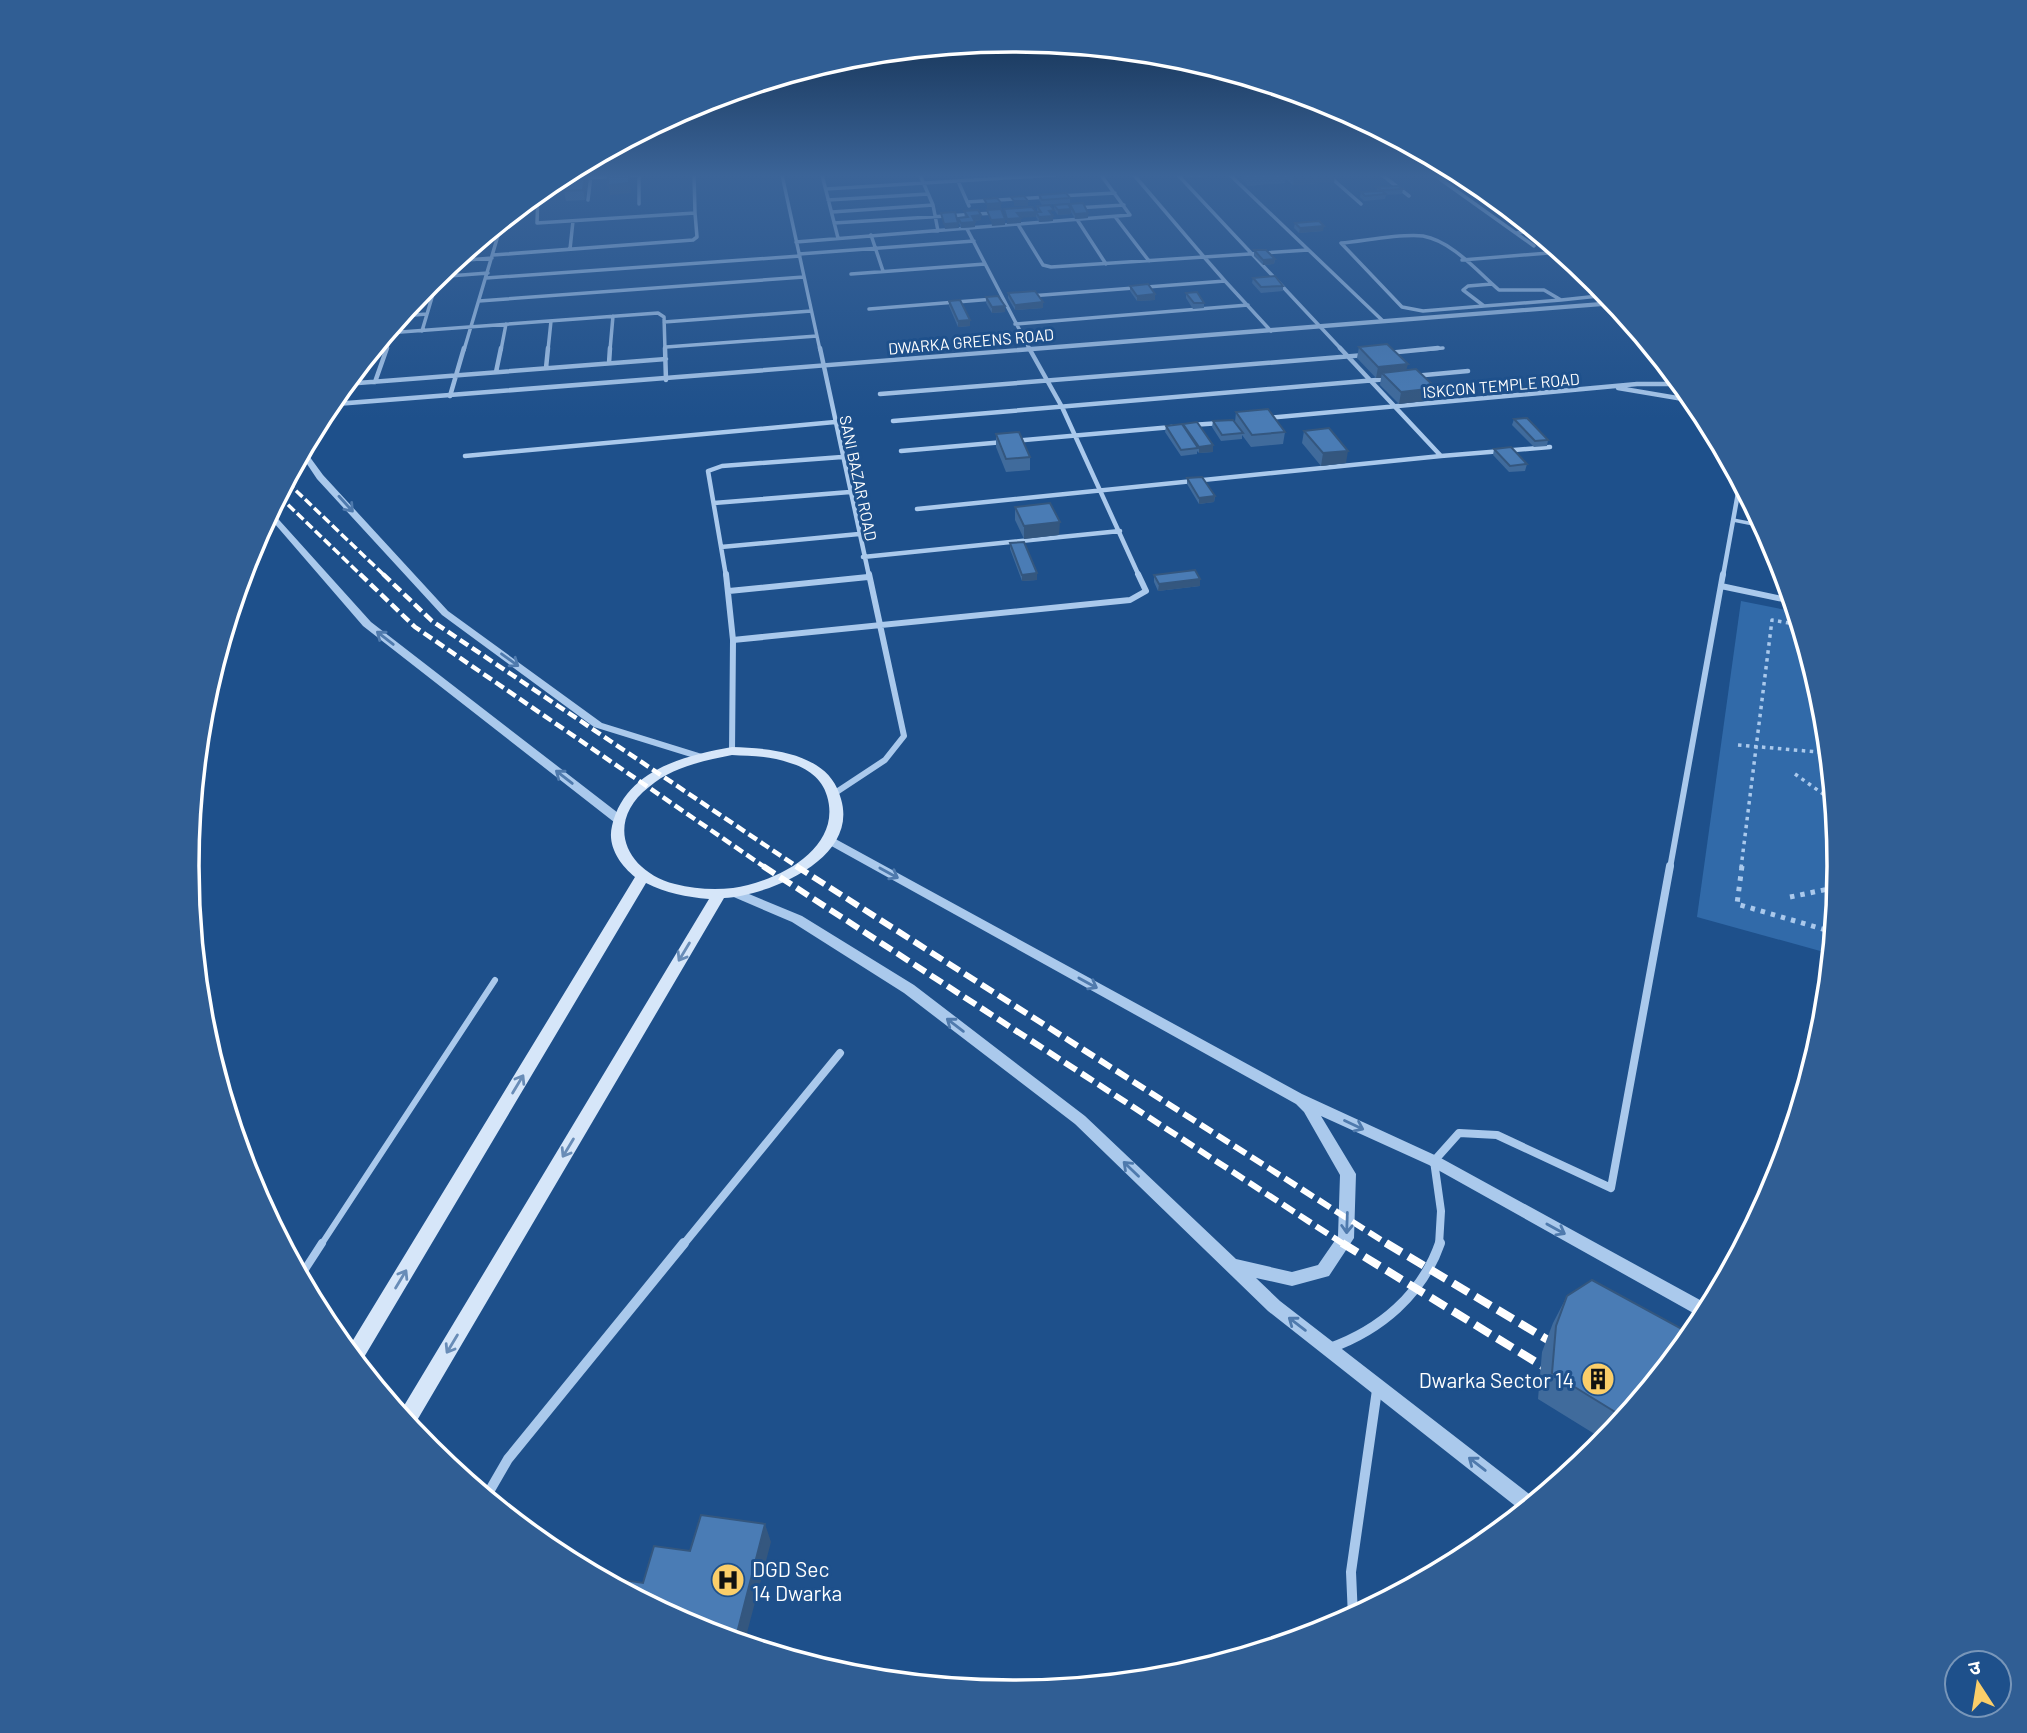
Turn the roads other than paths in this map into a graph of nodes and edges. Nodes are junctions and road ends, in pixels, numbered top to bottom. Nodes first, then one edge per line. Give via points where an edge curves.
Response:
1 (799, 255) edge
2 (504, 256) edge
3 (786, 256) edge
4 (878, 256) edge
5 (981, 256) edge
6 (1039, 256) edge
7 (1101, 256) edge
8 (1145, 256) edge
9 (1222, 256) edge
10 (1251, 256) edge
11 (1314, 256) edge
12 (1353, 256) edge
13 (1456, 256) edge
14 (1520, 256) edge
15 (493, 257) junction
16 (1205, 257) junction
17 (472, 259) edge
18 (1462, 260) junction
19 (1149, 261) junction
20 (985, 264) junction
21 (1106, 264) junction
22 (883, 271) junction
23 (851, 274) dead end
24 (487, 276) junction
25 (454, 277) edge
26 (804, 277) junction
27 (1226, 281) junction
28 (1492, 284) junction
29 (1027, 296) edge
30 (1594, 296) edge
31 (432, 298) edge
32 (1001, 298) junction
33 (1014, 298) edge
34 (1561, 300) junction
35 (479, 301) junction
36 (1518, 303) junction
37 (1601, 304) edge
38 (1248, 305) junction
39 (1484, 306) junction
40 (869, 309) dead end
41 (1527, 310) junction
42 (811, 312) junction
43 (427, 314) junction
44 (416, 315) edge
45 (613, 316) junction
46 (551, 321) junction
47 (1383, 321) junction
48 (664, 322) junction
49 (506, 324) junction
50 (1015, 324) junction
51 (471, 327) junction
52 (1320, 327) junction
53 (422, 331) junction
54 (1271, 331) junction
55 (400, 332) edge
56 (817, 336) junction
57 (666, 347) junction
58 (1443, 348) dead end
59 (1030, 350) junction
60 (384, 351) edge
61 (1348, 356) junction
62 (666, 359) junction
63 (608, 363) junction
64 (823, 367) junction
65 (545, 368) junction
66 (1468, 371) dead end
67 (496, 372) junction
68 (456, 375) junction
69 (1406, 377) edge
70 (1394, 378) edge
71 (666, 380) junction
72 (1369, 380) junction
73 (1048, 381) junction
74 (375, 382) junction
75 (359, 383) edge
76 (1668, 384) edge
77 (1611, 387) junction
78 (880, 394) dead end
79 (450, 396) junction
80 (1679, 398) edge
81 (344, 404) edge
82 (1062, 407) junction
83 (1394, 407) junction
84 (1256, 419) edge
85 (893, 421) dead end
86 (835, 422) junction
87 (1228, 422) edge
88 (1075, 436) junction
89 (1550, 447) edge
90 (901, 451) dead end
91 (465, 456) dead end
92 (1441, 456) junction
93 (842, 457) junction
94 (309, 460) edge
95 (1101, 491) junction
96 (850, 492) junction
97 (1738, 495) edge
98 (714, 503) junction
99 (917, 509) dead end
100 (277, 520) edge
101 (1733, 520) junction
102 (1752, 524) edge
103 (1120, 531) junction
104 (859, 534) junction
105 (721, 547) junction
106 (863, 557) junction
107 (868, 577) junction
108 (1721, 586) junction
109 (729, 591) junction
110 (1782, 599) edge
111 (878, 626) junction
112 (733, 640) junction
113 (732, 751) junction
114 (698, 756) junction
115 (835, 793) junction
116 (618, 819) junction
117 (830, 840) junction
118 (643, 876) junction
119 (726, 893) junction
120 (495, 980) dead end
121 (841, 1053) dead end
122 (1297, 1098) junction
123 (1434, 1161) junction
124 (1230, 1264) junction
125 (306, 1268) edge
126 (1697, 1308) edge
127 (359, 1349) edge
128 (1329, 1349) junction
129 (1378, 1386) junction
130 (411, 1413) edge
131 (491, 1489) edge
132 (1523, 1500) edge
133 (1352, 1607) edge

1 - 26 street, SANI BAZAR ROAD
2 - 15 street
3 - 24 street
4 - 22 street
5 - 20 street
6 - 21 street via 1046,267
7 - 21 street
8 - 19 street
9 - 16 street
10 - 52 street
11 - 47 street
12 - 39 street via 1402,307 1423,311
13 - 18 street
14 - 18 street
15 - 17 street
15 - 24 street
16 - 19 street
16 - 27 street
18 - 28 street
19 - 21 street
20 - 22 street
20 - 32 street
22 - 23 street
24 - 25 street
24 - 35 street
26 - 35 street
26 - 42 street, SANI BAZAR ROAD
27 - 29 street
27 - 38 street
28 - 34 street via 1506,292 1550,291
28 - 39 street via 1463,290
30 - 34 street
31 - 43 street
32 - 33 street
32 - 40 street
32 - 50 street
34 - 36 street
35 - 51 street
36 - 39 street
36 - 41 street
37 - 41 street, DWARKA GREENS ROAD
38 - 50 street
38 - 54 street
41 - 47 street, DWARKA GREENS ROAD
42 - 48 street
42 - 56 street, SANI BAZAR ROAD
43 - 44 street
43 - 53 street
45 - 46 street
45 - 48 street via 658,313
45 - 63 street
46 - 49 street
46 - 65 street
47 - 52 street, DWARKA GREENS ROAD
48 - 57 street
49 - 51 street
49 - 67 street
50 - 59 street
51 - 53 street
51 - 68 street
52 - 54 street, DWARKA GREENS ROAD
52 - 61 street
53 - 55 street
54 - 59 street, DWARKA GREENS ROAD
56 - 57 street
56 - 64 street, SANI BAZAR ROAD
57 - 62 street
58 - 61 street
59 - 64 street, DWARKA GREENS ROAD
59 - 73 street
60 - 74 street
61 - 72 street
61 - 73 street
62 - 63 street
62 - 71 street
63 - 65 street
64 - 71 street, DWARKA GREENS ROAD
64 - 86 street, SANI BAZAR ROAD
65 - 67 street
66 - 69 street
67 - 68 street
68 - 74 street
68 - 79 street
70 - 72 street
71 - 79 street, DWARKA GREENS ROAD
72 - 82 street
72 - 83 street
73 - 78 street
73 - 82 street
74 - 75 street
76 - 77 street, ISKCON TEMPLE ROAD
77 - 80 street, ISKCON TEMPLE ROAD
77 - 83 street, ISKCON TEMPLE ROAD
79 - 81 street, DWARKA GREENS ROAD
82 - 85 street
82 - 88 street
83 - 84 street, ISKCON TEMPLE ROAD
83 - 92 street
86 - 91 street
86 - 93 street, SANI BAZAR ROAD
87 - 88 street
88 - 90 street
88 - 95 street
89 - 92 street
92 - 95 street
93 - 96 street, SANI BAZAR ROAD
93 - 98 street via 711,468 708,474
94 -> 114 street via 445,613 598,725
95 - 99 street
95 - 103 street
96 - 98 street
96 - 104 street, SANI BAZAR ROAD
97 - 101 street
98 - 105 street
116 -> 100 street via 367,624
101 - 102 lane
101 - 108 street
103 - 106 street
103 - 111 street via 1145,584 1142,596
104 - 105 street
104 - 106 street, SANI BAZAR ROAD
105 - 109 street
106 - 107 street, SANI BAZAR ROAD
107 - 109 street
107 - 111 street, SANI BAZAR ROAD
108 - 110 street
108 - 123 street via 1611,1188 1497,1135 1459,1133
109 - 112 street
111 - 112 street
111 - 115 street, SANI BAZAR ROAD via 904,736 887,758
112 - 113 street
113 - 114 main road
113 - 115 main road via 766,752 796,760 821,774
114 - 116 main road via 646,781
115 - 117 main road via 838,816
116 - 118 main road via 617,840 625,859
117 - 119 main road via 807,864 774,882
117 -> 122 street
118 - 119 main road via 677,890
127 -> 118 main road
124 -> 119 street via 1080,1120 909,989 797,919
119 -> 130 main road
120 - 125 lane
121 - 131 street via 508,1459
122 -> 123 street
122 -> 124 street via 1309,1108 1348,1174 1346,1238 1322,1271 1293,1279
123 -> 126 street
123 - 128 street via 1442,1210 1440,1244 1418,1287 1397,1313 1359,1339
128 -> 124 street
128 - 129 street
132 -> 129 street
129 - 133 street via 1350,1572

